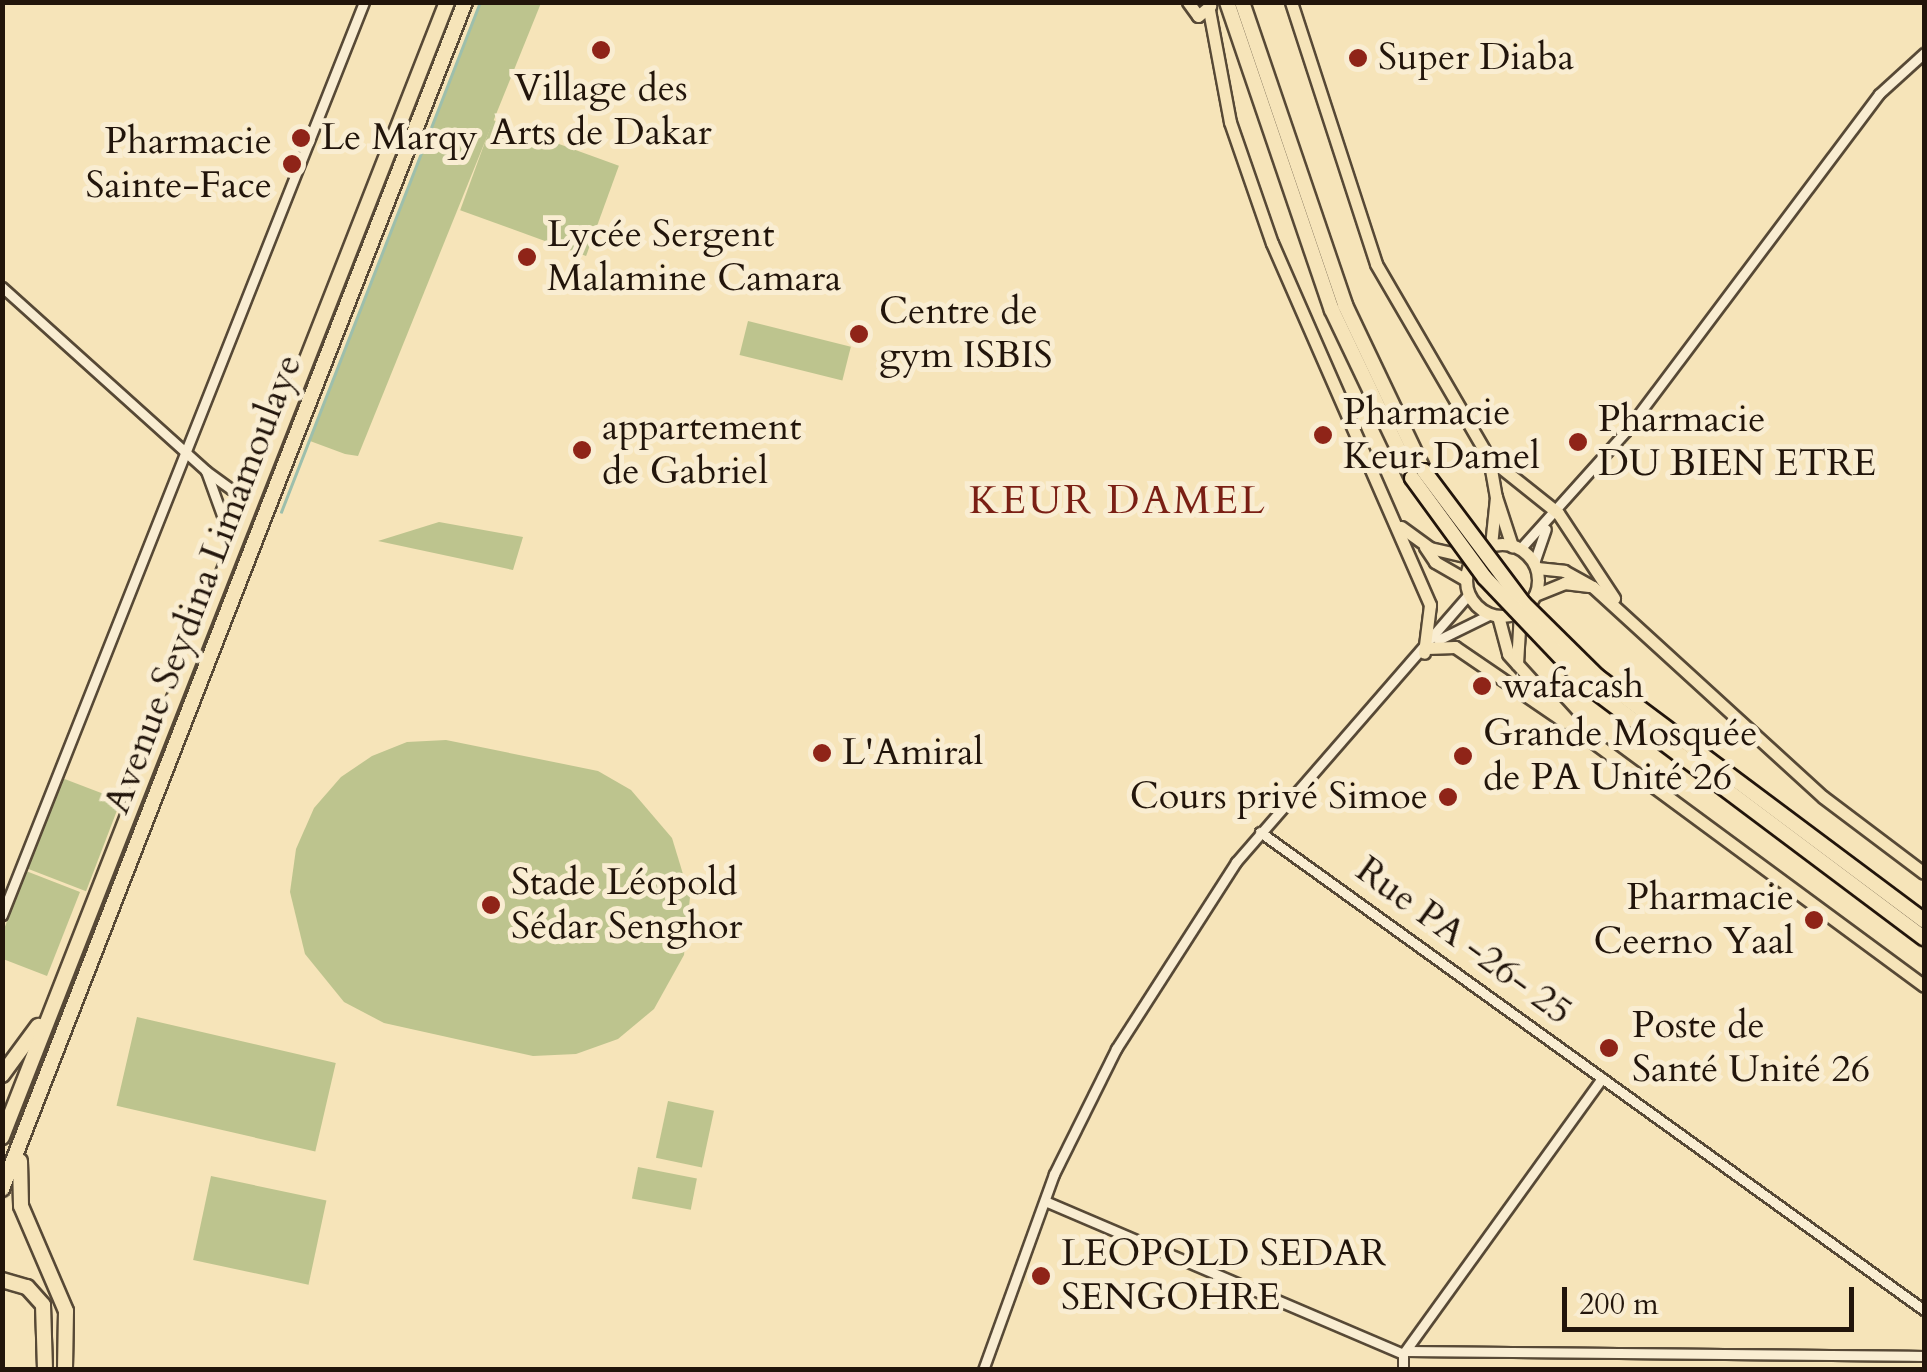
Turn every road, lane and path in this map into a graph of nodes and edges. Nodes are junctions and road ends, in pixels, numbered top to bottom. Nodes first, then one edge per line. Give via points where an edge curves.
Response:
1 (364, 2) edge
2 (447, 2) edge
3 (465, 2) edge
4 (1188, 2) edge
5 (1227, 2) edge
6 (1242, 2) edge
7 (1291, 2) edge
8 (1210, 6) edge
9 (1194, 15) junction
10 (1210, 39) junction
11 (1924, 53) edge
12 (2, 287) edge
13 (188, 450) junction
14 (1489, 458) junction
15 (206, 472) junction
16 (1418, 475) junction
17 (256, 487) junction
18 (1496, 497) junction
19 (1555, 516) junction
20 (1401, 527) junction
21 (1423, 544) junction
22 (232, 546) junction
23 (1492, 546) junction
24 (1516, 548) junction
25 (1473, 558) junction
26 (1535, 566) junction
27 (1466, 580) junction
28 (1593, 587) junction
29 (1469, 594) junction
30 (1535, 595) junction
31 (1621, 609) junction
32 (1520, 612) junction
33 (1494, 615) junction
34 (1427, 648) junction
35 (1518, 664) junction
36 (1577, 730) junction
37 (1260, 832) junction
38 (1924, 873) edge
39 (2, 914) edge
40 (1924, 921) edge
41 (1924, 938) edge
42 (1924, 986) edge
43 (59, 991) junction
44 (2, 1074) edge
45 (1602, 1078) junction
46 (27, 1129) junction
47 (2, 1137) edge
48 (2, 1189) edge
49 (1047, 1202) junction
50 (2, 1280) edge
51 (1924, 1310) edge
52 (1404, 1352) junction
53 (1924, 1356) edge
54 (45, 1370) edge
55 (65, 1370) edge
56 (983, 1370) edge
57 (1403, 1370) edge

1 - 13 street
2 - 17 highway, Avenue Seydina Limamoulaye
3 - 46 highway, Avenue Seydina Limamoulaye
4 - 9 main road
5 - 16 highway via 1332,310
6 - 16 highway via 1345,305
7 - 14 main road via 1376,264 1434,374
8 - 9 main road
8 - 10 main road
9 - 10 main road
10 - 20 main road via 1272,243
11 - 19 street via 1854,125
12 - 13 street
13 - 15 street
13 - 39 street
14 - 18 main road
14 - 19 main road
15 - 17 street via 231,489
15 - 22 street
16 - 40 highway, bridge via 1524,604 1597,676
16 - 41 highway, bridge via 1485,578 1588,686
17 - 22 highway, Avenue Seydina Limamoulaye
18 - 23 main road
18 - 24 main road
19 - 24 street
19 - 26 street
19 - 31 main road
20 - 21 main road
20 - 34 main road via 1430,605
21 - 25 main road
21 - 27 main road via 1435,562
22 - 43 highway, Avenue Seydina Limamoulaye
23 - 24 main road
23 - 25 main road
24 - 26 main road
25 - 27 main road
26 - 28 main road via 1564,571
26 - 30 main road
27 - 29 main road
28 - 30 main road via 1564,583
28 - 31 main road
29 - 33 main road
29 - 34 street
30 - 32 main road
31 - 38 main road via 1823,797
32 - 33 main road
32 - 35 main road
33 - 34 street
33 - 35 main road
34 - 36 main road via 1455,648 1473,657
34 - 37 street
35 - 36 main road
36 - 42 main road
37 - 45 street, Rue PA -26- 25
37 - 49 street via 1116,1050
43 - 44 highway
43 - 47 highway, Avenue Seydina Limamoulaye
45 - 51 street, Rue PA -26- 25
45 - 52 street
46 - 48 highway, Avenue Seydina Limamoulaye
46 - 55 highway via 18,1191 63,1301
49 - 52 street
49 - 56 street
50 - 54 highway via 27,1287 43,1305
52 - 53 street
52 - 57 street

